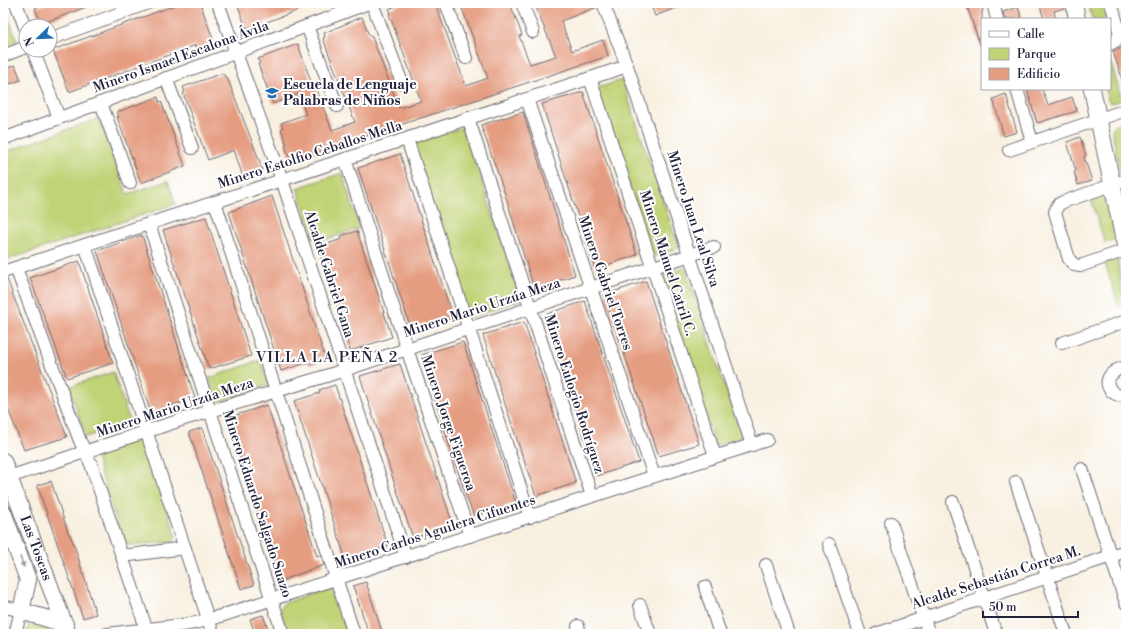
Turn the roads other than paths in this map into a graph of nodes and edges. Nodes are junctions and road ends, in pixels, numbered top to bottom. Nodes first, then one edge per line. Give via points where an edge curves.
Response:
1 (16, 3) edge
2 (218, 3) edge
3 (369, 3) edge
4 (372, 3) edge
5 (446, 3) edge
6 (522, 3) edge
7 (603, 3) edge
8 (993, 3) edge
9 (1074, 3) edge
10 (1111, 3) edge
11 (141, 4) edge
12 (22, 18) edge
13 (997, 18) edge
14 (1077, 18) edge
15 (307, 26) junction
16 (533, 32) dead end
17 (58, 36) edge
18 (1111, 43) edge
19 (18, 50) edge
20 (236, 53) junction
21 (3, 56) edge
22 (36, 58) edge
23 (466, 58) dead end
24 (627, 66) junction
25 (166, 78) junction
26 (590, 78) junction
27 (402, 83) dead end
28 (1017, 90) edge
29 (1092, 90) edge
30 (528, 99) junction
31 (101, 103) junction
32 (337, 106) dead end
33 (1126, 110) edge
34 (59, 118) junction
35 (468, 118) junction
36 (1098, 119) junction
37 (3, 139) edge
38 (407, 139) junction
39 (1032, 142) junction
40 (192, 148) dead end
41 (1009, 150) dead end
42 (345, 159) junction
43 (282, 180) junction
44 (1119, 182) edge
45 (130, 183) dead end
46 (215, 202) junction
47 (149, 224) junction
48 (85, 245) junction
49 (714, 247) dead end
50 (1126, 250) edge
51 (689, 255) junction
52 (653, 267) junction
53 (16, 268) junction
54 (3, 272) edge
55 (591, 288) junction
56 (530, 308) junction
57 (1126, 321) edge
58 (469, 328) junction
59 (1062, 343) dead end
60 (407, 349) junction
61 (1126, 367) edge
62 (344, 370) junction
63 (277, 392) junction
64 (1126, 396) edge
65 (211, 412) junction
66 (147, 431) junction
67 (767, 440) dead end
68 (752, 445) junction
69 (86, 452) junction
70 (715, 456) junction
71 (3, 461) edge
72 (1082, 470) dead end
73 (654, 476) junction
74 (9, 477) junction
75 (1016, 482) dead end
76 (592, 496) junction
77 (953, 502) dead end
78 (530, 516) junction
79 (5, 521) edge
80 (891, 523) dead end
81 (470, 536) junction
82 (829, 544) dead end
83 (185, 548) junction
84 (1126, 551) edge
85 (122, 556) junction
86 (1110, 556) junction
87 (406, 557) junction
88 (766, 565) dead end
89 (1047, 577) junction
90 (337, 579) junction
91 (705, 587) dead end
92 (984, 598) junction
93 (272, 600) junction
94 (1126, 603) edge
95 (640, 605) dead end
96 (3, 606) edge
97 (21, 611) junction
98 (923, 618) junction
99 (208, 620) junction
100 (66, 629) edge
101 (147, 632) edge
102 (353, 633) edge
103 (15, 634) edge
104 (108, 634) edge
105 (213, 634) edge
106 (283, 634) edge
107 (650, 634) edge
108 (720, 634) edge
109 (789, 634) edge
110 (860, 634) edge
111 (876, 634) edge
112 (928, 634) edge
113 (996, 634) edge
114 (1066, 634) edge

1 - 12 street
2 - 20 street, Alcalde Gabriel Gana
3 - 15 street, Minero Ismael Escalona Ávila
4 - 27 street
5 - 23 street
6 - 16 street
7 - 24 street, Minero Juan Leal Silva
8 - 13 street
9 - 14 street
10 - 18 street via 1120,34
11 - 17 street
15 - 20 street, Minero Ismael Escalona Ávila
15 - 32 street
19 - 21 street
20 - 25 street, Minero Ismael Escalona Ávila
20 - 43 street, Alcalde Gabriel Gana
22 - 34 street
24 - 26 street, Minero Estolfio Ceballos Mella
24 - 51 street, Minero Juan Leal Silva
25 - 31 street, Minero Ismael Escalona Ávila
25 - 40 street
26 - 30 street, Minero Estolfio Ceballos Mella
26 - 52 street, Minero Manuel Catril C.
28 - 39 street
29 - 36 street
30 - 35 street, Minero Estolfio Ceballos Mella
30 - 55 street, Minero Gabriel Torres
31 - 34 street, Minero Ismael Escalona Ávila
31 - 45 street
33 - 36 street
34 - 37 street, Minero Ismael Escalona Ávila
35 - 38 street, Minero Estolfio Ceballos Mella
35 - 56 street, Minero Eulogio Rodríguez
36 - 39 street
36 - 44 street
38 - 42 street, Minero Estolfio Ceballos Mella
38 - 58 street
39 - 41 street
42 - 43 street, Minero Estolfio Ceballos Mella
42 - 60 street, Minero Jorge Figueroa
43 - 46 street, Minero Estolfio Ceballos Mella
43 - 62 street, Alcalde Gabriel Gana
44 - 50 street
44 - 50 street via 1061,204 1057,208 1056,216 1069,258 1074,265 1080,266
46 - 47 street, Minero Estolfio Ceballos Mella
46 - 63 street
47 - 48 street, Minero Estolfio Ceballos Mella
47 - 65 street, Minero Eduardo Salgado Suazo
48 - 53 street, Minero Estolfio Ceballos Mella
48 - 66 street
49 - 51 street, Minero Mario Urzúa Meza
51 - 52 street, Minero Mario Urzúa Meza
51 - 68 street, Minero Juan Leal Silva
52 - 55 street, Minero Mario Urzúa Meza
52 - 70 street, Minero Manuel Catril C.
53 - 54 street, Minero Estolfio Ceballos Mella
53 - 69 street
55 - 56 street, Minero Mario Urzúa Meza
55 - 73 street, Minero Gabriel Torres
56 - 58 street, Minero Mario Urzúa Meza
56 - 76 street, Minero Eulogio Rodríguez
57 - 59 street
58 - 60 street, Minero Mario Urzúa Meza
58 - 78 street
60 - 62 street, Minero Mario Urzúa Meza
60 - 81 street, Minero Jorge Figueroa
61 - 64 street via 1110,375 1108,381 1112,392
62 - 63 street, Minero Mario Urzúa Meza
62 - 87 street, Alcalde Gabriel Gana
63 - 65 street, Minero Mario Urzúa Meza
63 - 90 street
65 - 66 street, Minero Mario Urzúa Meza
65 - 93 street, Minero Eduardo Salgado Suazo
66 - 69 street, Minero Mario Urzúa Meza
66 - 83 street
67 - 68 street, Minero Carlos Aguilera Cifuentes
68 - 70 street, Minero Carlos Aguilera Cifuentes
69 - 74 street, Minero Mario Urzúa Meza
69 - 85 street
70 - 73 street, Minero Carlos Aguilera Cifuentes
71 - 74 street, Las Toscas
72 - 86 street
73 - 76 street, Minero Carlos Aguilera Cifuentes
74 - 100 street, Las Toscas
75 - 89 street
76 - 78 street, Minero Carlos Aguilera Cifuentes
77 - 92 street
78 - 81 street, Minero Carlos Aguilera Cifuentes
79 -> 97 street, Las Toscas via 28,580
80 - 98 street
81 - 87 street, Minero Carlos Aguilera Cifuentes
82 - 110 street
83 - 85 street
83 - 99 street
84 - 86 street, Alcalde Sebastián Correa M.
85 - 101 street
86 - 89 street, Alcalde Sebastián Correa M.
86 - 94 street
87 - 90 street, Minero Carlos Aguilera Cifuentes
88 - 109 street
89 - 92 street, Alcalde Sebastián Correa M.
89 - 114 street
90 - 93 street, Minero Carlos Aguilera Cifuentes
90 - 102 street
91 - 108 street
92 - 98 street, Alcalde Sebastián Correa M.
92 - 113 street
93 - 99 street, Minero Carlos Aguilera Cifuentes
93 - 106 street, Minero Eduardo Salgado Suazo
95 - 107 street
96 - 97 street
97 - 100 street
97 - 103 street
98 - 111 street, Alcalde Sebastián Correa M.
98 - 112 street
99 - 101 street, Minero Carlos Aguilera Cifuentes
99 - 105 street
101 - 104 street, Minero Carlos Aguilera Cifuentes

